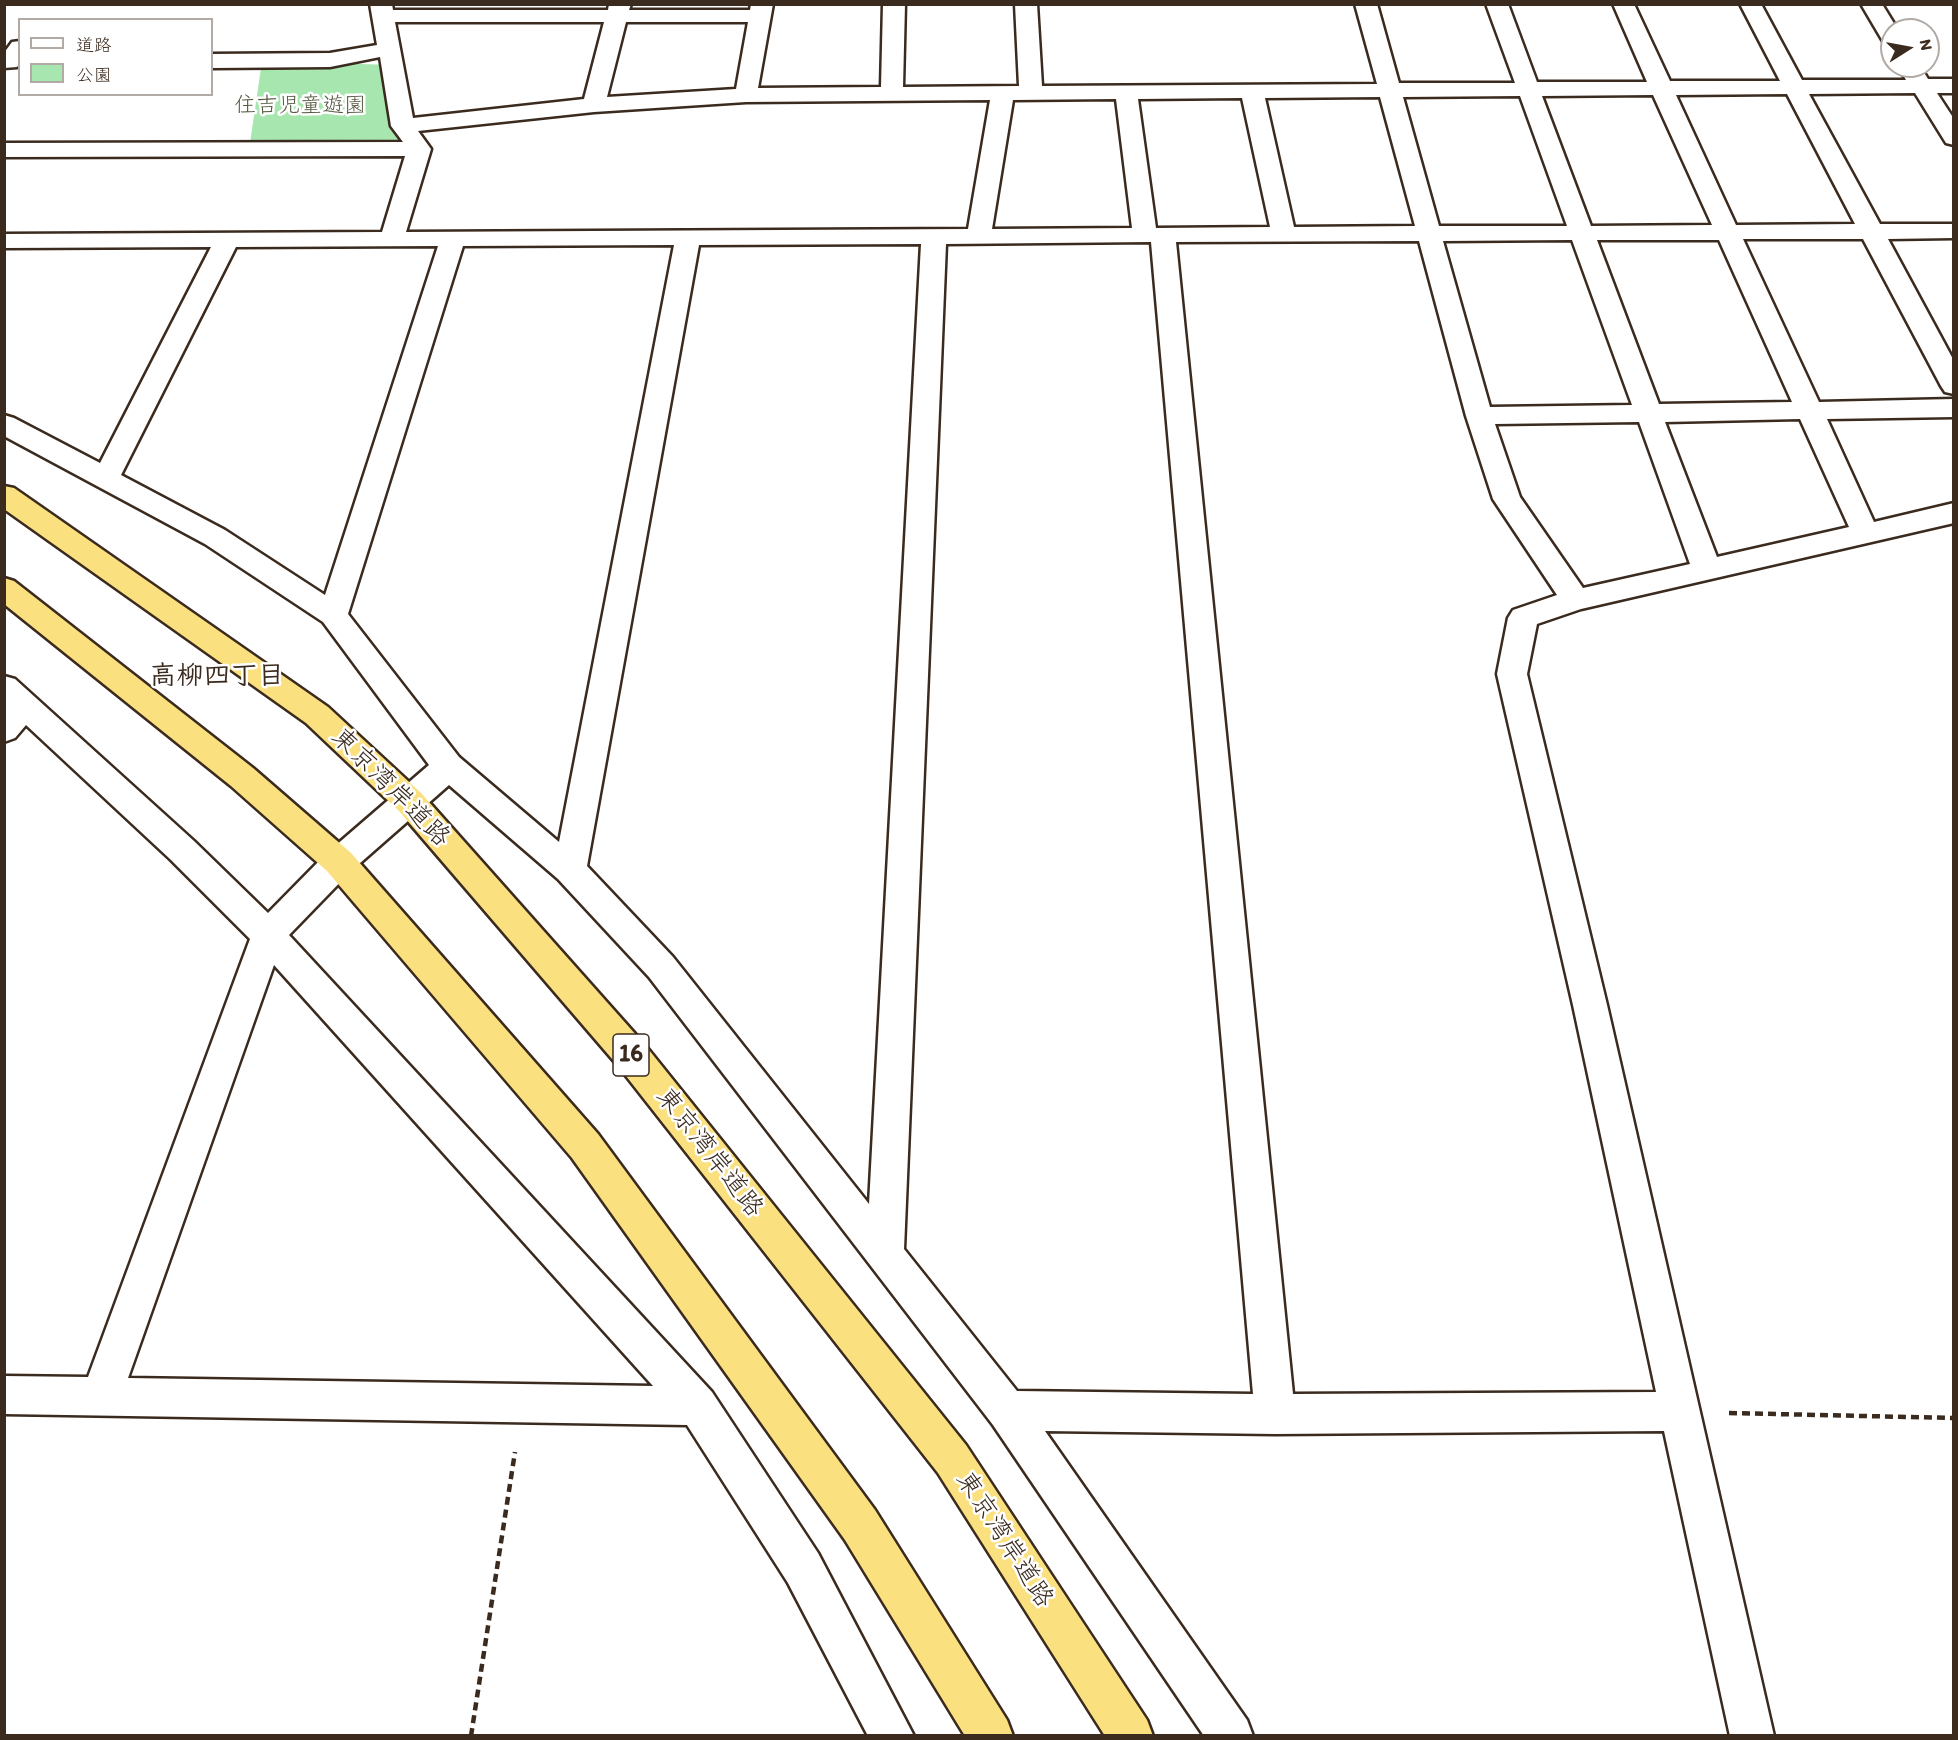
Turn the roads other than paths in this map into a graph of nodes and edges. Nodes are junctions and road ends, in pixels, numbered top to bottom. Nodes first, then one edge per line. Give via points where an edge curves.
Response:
1 (894, 4) edge
2 (1026, 4) edge
3 (1366, 4) edge
4 (1497, 4) edge
5 (1623, 4) edge
6 (1750, 4) edge
7 (1871, 4) edge
8 (382, 10) edge
9 (618, 10) edge
10 (761, 10) edge
11 (1880, 19) edge
12 (213, 42) edge
13 (389, 49) junction
14 (213, 61) edge
15 (1917, 78) edge
16 (1922, 86) junction
17 (1953, 86) edge
18 (1794, 87) junction
19 (1661, 88) junction
20 (1529, 89) junction
21 (1388, 90) junction
22 (1126, 92) junction
23 (1252, 92) junction
24 (1003, 93) junction
25 (1031, 93) junction
26 (892, 94) junction
27 (746, 95) junction
28 (594, 105) junction
29 (403, 126) junction
30 (1953, 138) edge
31 (419, 149) junction
32 (4, 150) edge
33 (1953, 231) edge
34 (1727, 232) junction
35 (1871, 232) junction
36 (1582, 233) junction
37 (1284, 234) junction
38 (1430, 234) junction
39 (1154, 235) junction
40 (979, 236) junction
41 (688, 237) junction
42 (934, 237) junction
43 (392, 239) junction
44 (453, 239) junction
45 (226, 240) junction
46 (4, 241) edge
47 (1953, 386) edge
48 (1953, 408) edge
49 (1809, 411) junction
50 (1649, 414) junction
51 (1479, 416) junction
52 (4, 424) edge
53 (106, 478) junction
54 (4, 495) edge
55 (1953, 513) edge
56 (1866, 534) junction
57 (1707, 570) junction
58 (4, 588) edge
59 (1576, 600) junction
60 (333, 615) junction
61 (11, 708) edge
62 (448, 766) junction
63 (410, 802) junction
64 (339, 862) junction
65 (570, 870) junction
66 (268, 935) junction
67 (885, 1256) junction
68 (4, 1395) edge
69 (101, 1397) junction
70 (698, 1406) junction
71 (1007, 1411) junction
72 (1681, 1412) junction
73 (1275, 1414) junction
74 (892, 1736) edge
75 (991, 1736) edge
76 (1131, 1736) edge
77 (1231, 1736) edge
78 (1752, 1736) edge

1 - 26 street
2 - 25 street
3 - 21 street
4 - 20 street
5 - 19 street
6 - 18 street
7 - 11 street
8 - 9 street
8 - 13 street
9 - 10 street
9 - 28 street
10 - 27 street
12 - 13 street
13 - 14 street via 330,60
13 - 29 street
15 - 16 street
16 - 17 street
16 - 18 street
16 - 30 street
18 - 19 street
18 - 35 street
19 - 20 street
19 - 34 street
20 - 21 street
20 - 36 street
21 - 23 street
21 - 38 street
22 - 23 street
22 - 25 street
22 - 39 street
23 - 37 street
24 - 25 street
24 - 26 street
24 - 40 street
26 - 27 street
27 - 28 street
28 - 29 street
29 - 31 street
31 - 32 street
31 - 43 street
33 - 35 street
34 - 35 street
34 - 36 street
34 - 49 street
35 - 47 street
36 - 38 street
36 - 50 street
37 - 38 street
37 - 39 street
38 - 51 street
39 - 40 street
39 - 73 street
40 - 42 street
41 - 42 street
41 - 44 street
41 - 65 street
42 - 67 street
43 - 44 street
43 - 45 street
44 - 60 street
45 - 46 street
45 - 53 street
48 - 49 street
49 - 50 street
49 - 56 street
50 - 51 street
50 - 57 street
51 - 59 street via 1507,499
52 - 53 street
53 - 60 street via 215,537
54 - 63 highway, 東京湾岸道路 / 16 via 317,715
55 - 56 street
56 - 57 street
57 - 59 street
58 - 64 highway via 242,777
59 - 72 street via 1523,618 1512,674
60 - 62 street
61 - 66 street via 182,850
62 - 63 street
62 - 65 street
63 - 64 street
63 - 76 highway, 東京湾岸道路 / 16 via 632,1056 952,1459
64 - 66 street
64 - 75 highway via 585,1146 860,1525
65 - 67 street via 661,968
66 - 69 street
66 - 70 street
67 - 71 street
68 - 69 street
69 - 70 street
70 - 74 street via 803,1568
71 - 73 street
71 - 77 street
72 - 73 street
72 - 78 street

